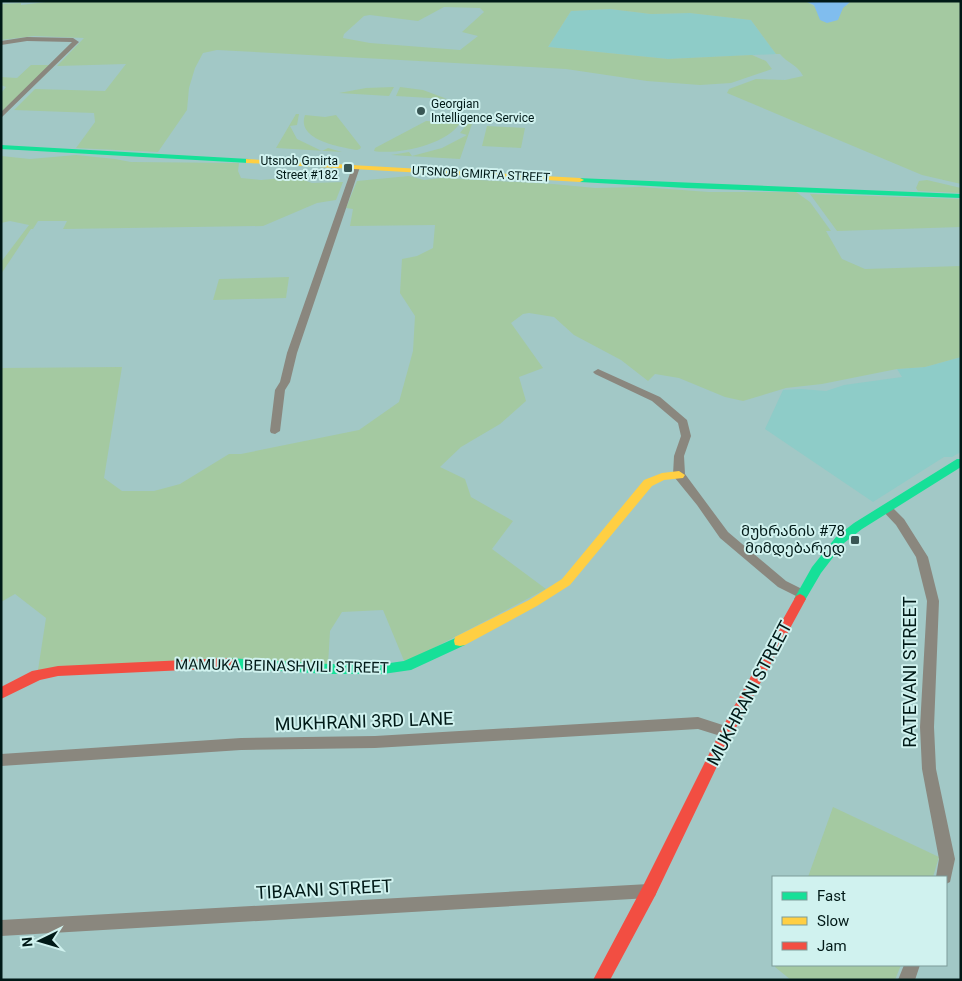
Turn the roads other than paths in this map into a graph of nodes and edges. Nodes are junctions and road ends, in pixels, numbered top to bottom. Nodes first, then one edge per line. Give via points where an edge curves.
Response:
1 (1, 43) edge
2 (1, 116) edge
3 (1, 147) edge
4 (356, 167) junction
5 (961, 196) edge
6 (598, 372) dead end
7 (275, 431) dead end
8 (961, 462) edge
9 (679, 475) junction
10 (886, 508) junction
11 (802, 594) junction
12 (1, 694) edge
13 (727, 732) junction
14 (1, 760) edge
15 (944, 876) edge
16 (649, 891) junction
17 (1, 928) edge
18 (912, 966) edge
19 (601, 980) edge
20 (906, 980) edge

1 - 2 street via 27,39 76,42
3 - 4 main road, UTSNOB GMIRTA STREET
4 - 5 main road, UTSNOB GMIRTA STREET via 695,186
4 - 7 street via 280,390
6 - 9 street via 656,399 683,422 686,436 679,456
8 - 10 main road, MUKHRANI STREET
9 - 11 street via 724,535 782,584
9 - 12 main road, MAMUKA BEINASHVILI STREET via 662,477 648,484 566,582 533,603 406,666 329,669 217,662 58,671 37,675
10 - 11 main road, MUKHRANI STREET via 840,540
10 - 15 street, RATEVANI STREET via 900,522 922,557 933,601 927,727 930,769 947,859
11 - 13 main road, MUKHRANI STREET
13 - 14 street, MUKHRANI 3RD LANE via 698,723 376,742 241,744
13 - 16 main road, MUKHRANI STREET
16 - 17 street, TIBAANI STREET
16 - 19 main road, MUKHRANI STREET
18 - 20 street

